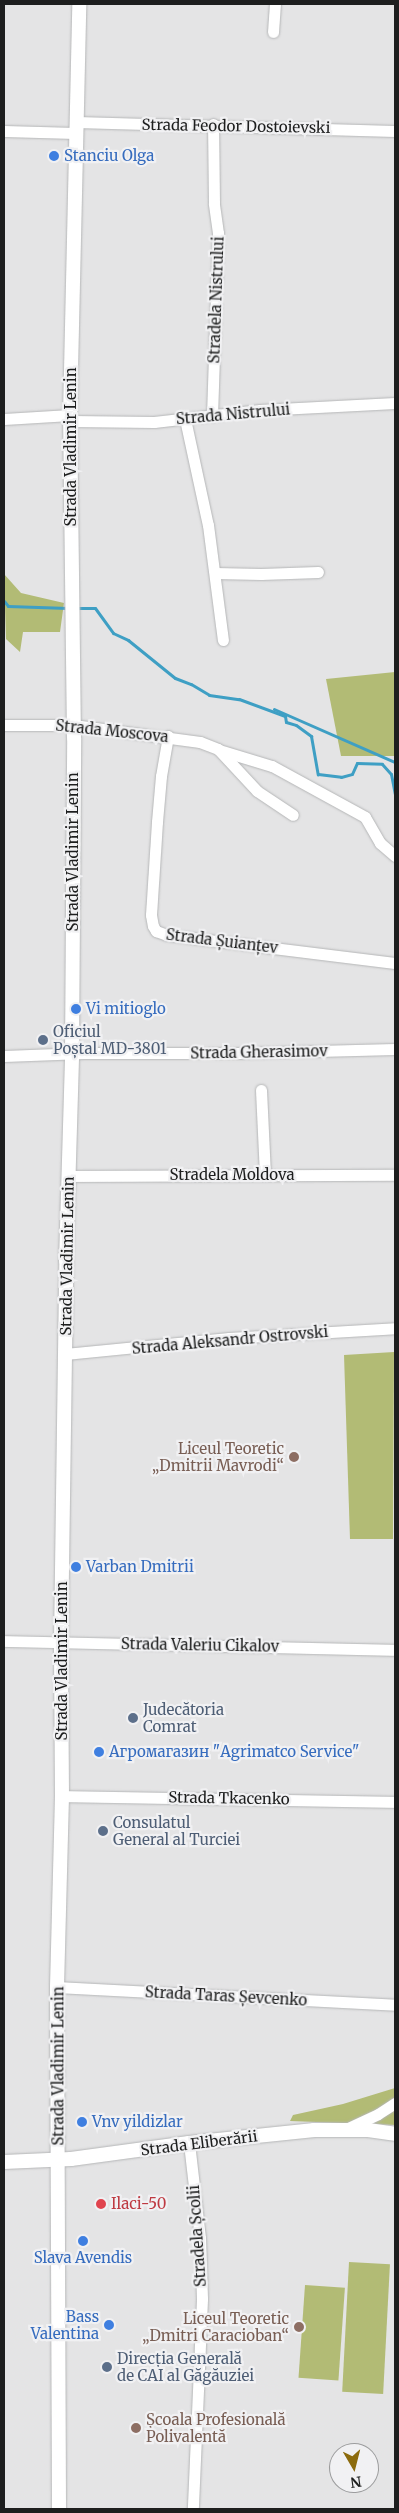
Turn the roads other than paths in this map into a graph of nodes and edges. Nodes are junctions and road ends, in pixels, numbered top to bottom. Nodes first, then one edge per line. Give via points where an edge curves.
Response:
1 (79, 4) edge
2 (275, 4) edge
3 (273, 32) dead end
4 (213, 124) junction
5 (76, 128) junction
6 (4, 131) edge
7 (395, 131) edge
8 (395, 402) edge
9 (212, 416) junction
10 (70, 418) junction
11 (4, 419) edge
12 (185, 419) junction
13 (318, 572) dead end
14 (215, 573) junction
15 (223, 640) dead end
16 (4, 725) edge
17 (74, 725) junction
18 (168, 736) junction
19 (218, 749) junction
20 (293, 815) dead end
21 (395, 856) edge
22 (395, 963) edge
23 (395, 1049) edge
24 (72, 1054) junction
25 (4, 1056) edge
26 (261, 1090) dead end
27 (265, 1174) junction
28 (395, 1175) edge
29 (68, 1176) junction
30 (395, 1328) edge
31 (65, 1354) junction
32 (4, 1641) edge
33 (60, 1641) junction
34 (395, 1650) edge
35 (62, 1796) junction
36 (395, 1802) edge
37 (58, 1987) junction
38 (395, 2005) edge
39 (395, 2102) edge
40 (346, 2129) junction
41 (395, 2134) edge
42 (189, 2143) junction
43 (58, 2160) junction
44 (4, 2162) edge
45 (59, 2509) edge
46 (193, 2509) edge

1 - 5 main road, Strada Vladimir Lenin
2 - 3 street
4 - 5 street, Strada Feodor Dostoievski
4 - 7 street, Strada Feodor Dostoievski
4 - 9 street, Stradela Nistrului via 214,203 218,233
5 - 6 street, Strada Feodor Dostoievski
5 - 10 main road, Strada Vladimir Lenin
8 - 9 street, Strada Nistrului
9 - 12 street, Strada Nistrului
10 - 11 street, Strada Nistrului
10 - 12 street, Strada Nistrului via 154,422
10 - 17 main road, Strada Vladimir Lenin
12 - 14 street via 202,492
13 - 14 street
14 - 15 street
16 - 17 street, Strada Moscova
17 - 18 street, Strada Moscova
17 - 24 main road, Strada Vladimir Lenin
18 - 19 street, Strada Moscova
18 - 22 street, Strada Șuianțev via 161,776 151,914 156,931 167,935
19 - 20 street, Strada Moscova via 257,791
19 - 21 street, Strada Moscova via 272,766 364,817 380,843
23 - 24 street, Strada Gherasimov
24 - 25 street, Strada Gherasimov
24 - 29 main road, Strada Vladimir Lenin
26 - 27 street
27 - 28 street, Stradela Moldova
27 - 29 street, Stradela Moldova
29 - 31 main road, Strada Vladimir Lenin
30 - 31 street, Strada Aleksandr Ostrovski via 229,1338
31 - 33 main road, Strada Vladimir Lenin
32 - 33 street, Strada Valeriu Cikalov
33 - 34 street, Strada Valeriu Cikalov
33 - 35 main road, Strada Vladimir Lenin
35 - 36 street, Strada Tkacenko
35 - 37 main road, Strada Vladimir Lenin
37 - 38 street, Strada Taras Șevcenko
37 - 43 main road, Strada Vladimir Lenin
39 - 40 street
40 - 41 main road, Strada Eliberării
40 - 42 main road, Strada Eliberării
42 - 43 main road, Strada Eliberării
42 - 46 street, Stradela Școlii via 200,2238 202,2299
43 - 44 main road, Strada Eliberării
43 - 45 main road, Strada Vladimir Lenin

